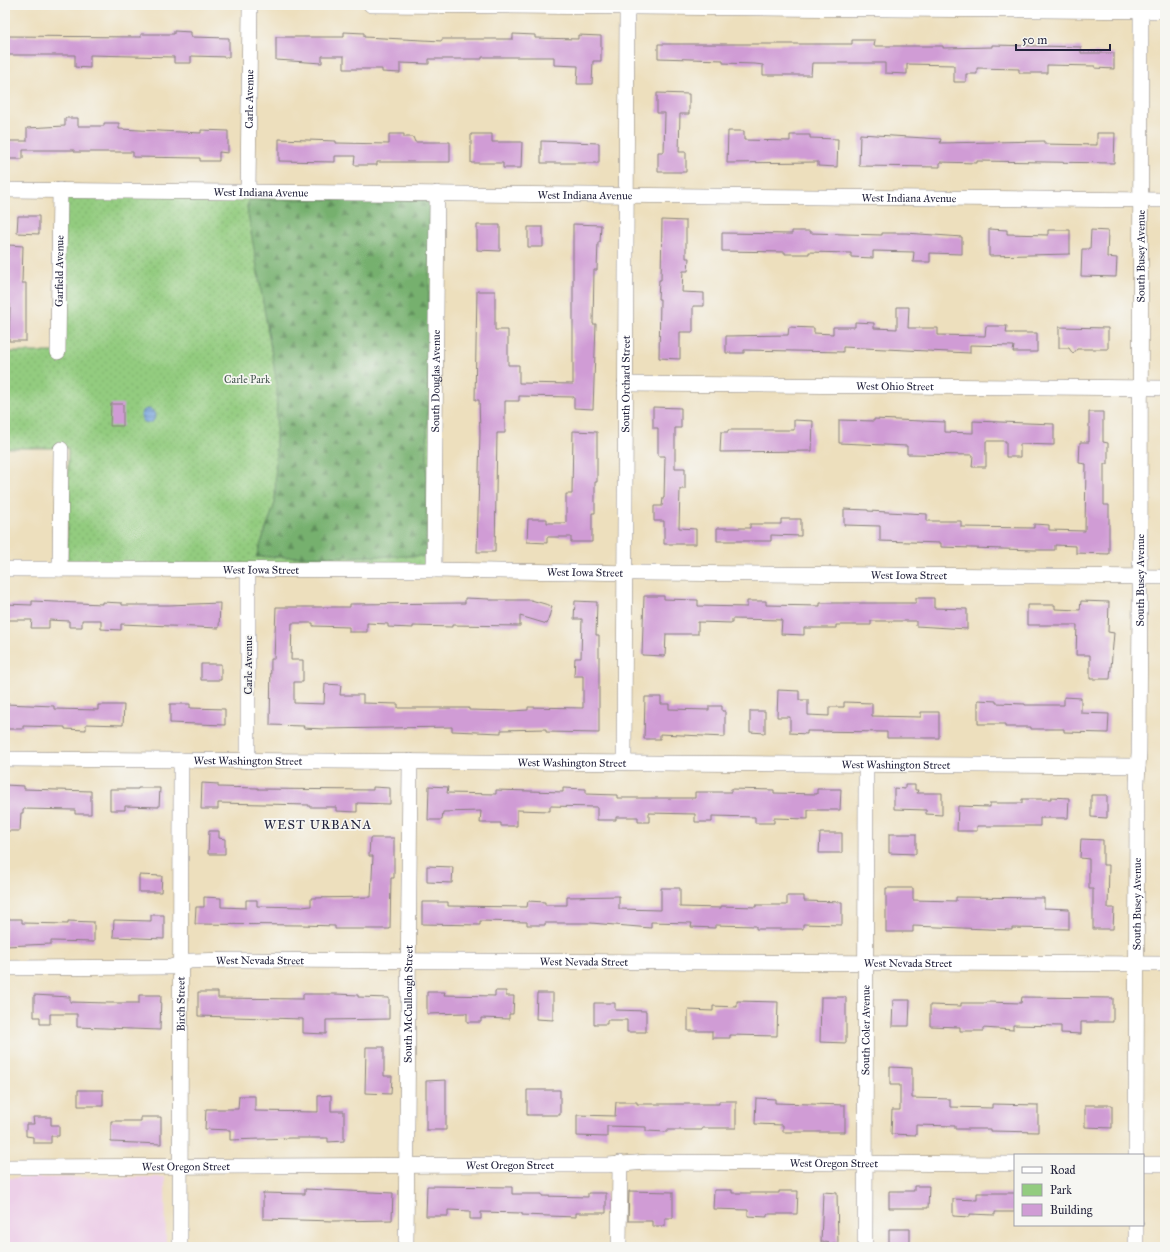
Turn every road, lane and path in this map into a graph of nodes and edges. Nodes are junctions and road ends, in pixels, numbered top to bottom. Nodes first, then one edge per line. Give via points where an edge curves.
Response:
1 (250, 5) edge
2 (371, 5) edge
3 (627, 6) edge
4 (1141, 8) edge
5 (1165, 11) edge
6 (5, 190) edge
7 (60, 190) junction
8 (248, 192) junction
9 (437, 193) junction
10 (626, 196) junction
11 (1141, 199) junction
12 (1165, 200) edge
13 (58, 352) dead end
14 (625, 384) junction
15 (1140, 388) junction
16 (1165, 388) edge
17 (61, 449) dead end
18 (5, 569) edge
19 (60, 569) junction
20 (248, 570) junction
21 (434, 570) junction
22 (626, 572) junction
23 (1140, 577) junction
24 (1165, 577) edge
25 (5, 759) edge
26 (181, 760) junction
27 (248, 761) junction
28 (410, 762) junction
29 (624, 762) junction
30 (866, 764) junction
31 (1138, 766) junction
32 (409, 960) junction
33 (867, 963) junction
34 (180, 964) junction
35 (1136, 964) junction
36 (1165, 964) edge
37 (5, 968) edge
38 (1136, 1154) edge
39 (866, 1163) junction
40 (620, 1164) junction
41 (1014, 1164) edge
42 (1144, 1164) edge
43 (1165, 1164) edge
44 (407, 1165) junction
45 (180, 1166) junction
46 (5, 1167) edge
47 (1136, 1226) edge
48 (180, 1247) edge
49 (406, 1247) edge
50 (619, 1247) edge
51 (866, 1247) edge
52 (1136, 1247) edge

1 - 8 street, Carle Avenue
2 - 3 street
3 - 4 street
3 - 10 street, South Orchard Street
4 - 5 street
4 - 11 street, South Busey Avenue
6 - 7 street, West Indiana Avenue
7 - 8 street, West Indiana Avenue
7 - 13 street, Garfield Avenue
8 - 9 street, West Indiana Avenue
9 - 10 street, West Indiana Avenue
9 - 21 street, South Douglas Avenue
10 - 11 street, West Indiana Avenue
10 - 14 street, South Orchard Street
11 - 12 street, West Indiana Avenue
11 - 15 street, South Busey Avenue
14 - 15 street, West Ohio Street
14 - 22 street, South Orchard Street
15 - 16 street, West Ohio Street
15 - 23 street, South Busey Avenue
17 - 19 street
18 - 19 street, West Iowa Street
19 - 20 street, West Iowa Street
20 - 21 street, West Iowa Street
20 - 27 street, Carle Avenue
21 - 22 street, West Iowa Street
22 - 23 street, West Iowa Street
22 - 29 street, South Orchard Street
23 - 24 street, West Iowa Street
23 - 31 street, South Busey Avenue
25 - 26 street, West Washington Street
26 - 27 street, West Washington Street
26 - 34 street, Birch Street
27 - 28 street, West Washington Street
28 - 29 street, West Washington Street
28 - 32 street, South McCullough Street
29 - 30 street, West Washington Street
30 - 31 street, West Washington Street
30 - 33 street, South Coler Avenue
31 - 35 street, South Busey Avenue
32 - 33 street, West Nevada Street
32 - 34 street, West Nevada Street via 226,960
32 - 44 street, South McCullough Street
33 - 35 street, West Nevada Street
33 - 39 street, South Coler Avenue
34 - 37 street, West Nevada Street via 171,967
34 - 45 street, Birch Street
35 - 36 street, West Nevada Street
35 - 38 street, South Busey Avenue
39 - 40 street, West Oregon Street
39 - 41 street, West Oregon Street
39 - 51 street, South Coler Avenue
40 - 44 street, West Oregon Street
40 - 50 street
42 - 43 street
44 - 45 street, West Oregon Street
44 - 49 street, South McCullough Street
45 - 46 street, West Oregon Street
45 - 48 street, Birch Street
47 - 52 street

